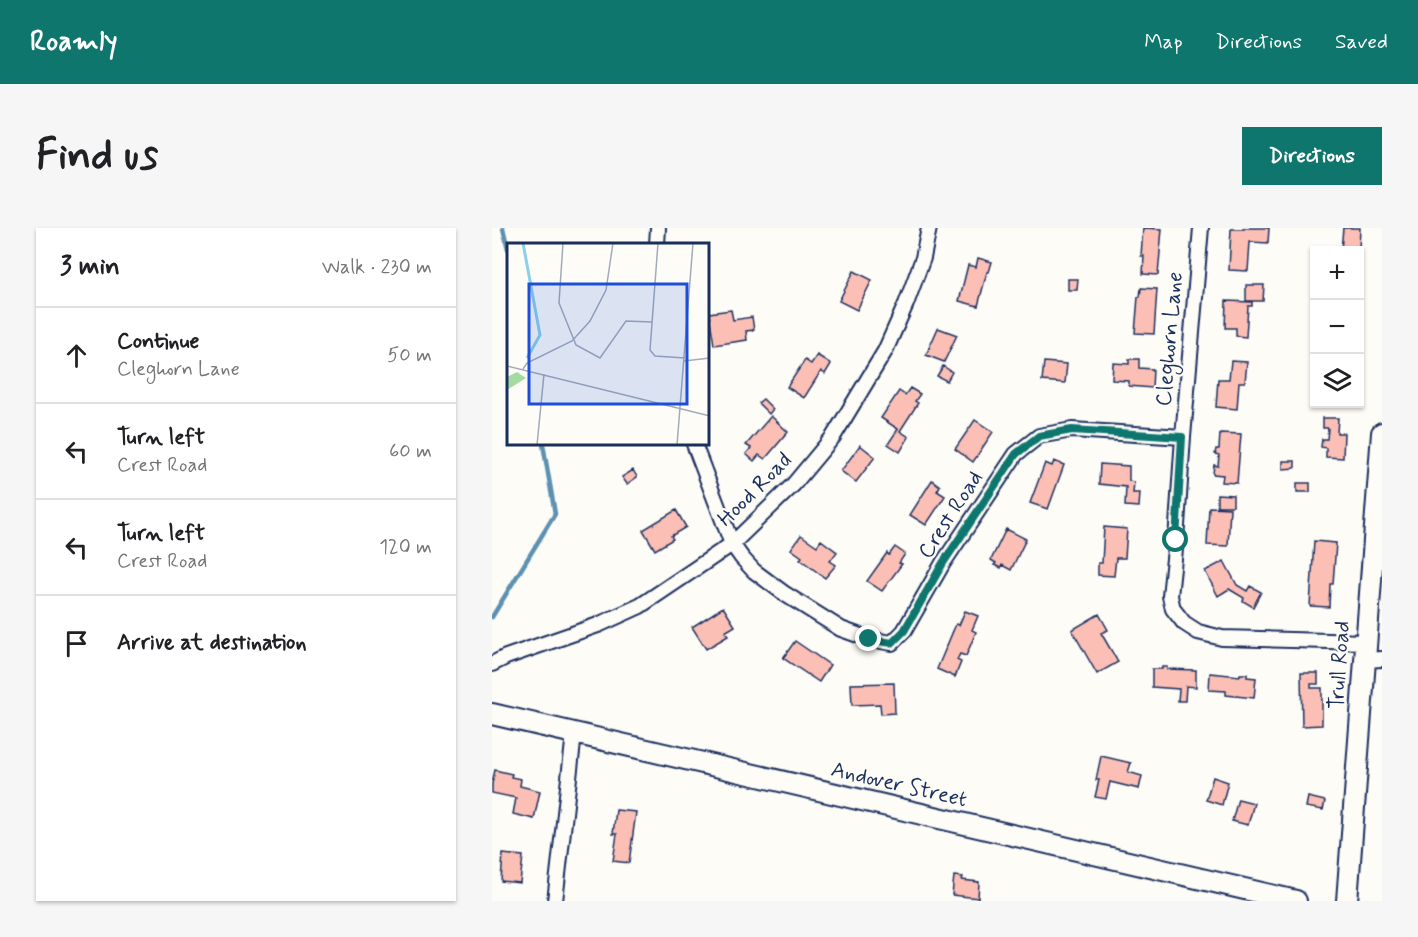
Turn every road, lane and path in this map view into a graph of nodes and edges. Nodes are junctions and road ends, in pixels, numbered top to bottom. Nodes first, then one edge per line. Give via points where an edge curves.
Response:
1 (658, 228) edge
2 (929, 228) edge
3 (1201, 228) edge
4 (657, 243) edge
5 (1382, 434) edge
6 (1182, 437) junction
7 (695, 446) edge
8 (732, 544) junction
9 (1371, 654) edge
10 (492, 664) edge
11 (492, 714) edge
12 (574, 734) junction
13 (555, 901) edge
14 (1296, 901) edge
15 (1347, 901) edge

1 - 4 street
2 - 8 street, Hood Road via 906,304 885,351 855,402 793,485
3 - 6 street, Cleghorn Lane
5 - 9 main road, Trull Road
6 - 8 street, Crest Road via 1072,430 1039,436 1016,454 943,563 904,631 892,643 841,629 754,571
6 - 9 street, Cleghorn Lane via 1170,596 1173,609 1184,623 1198,632 1222,638
7 - 8 street
8 - 10 street, Hood Road via 640,606
9 - 15 main road, Trull Road
11 - 12 main road, Andover Street
12 - 13 street
12 - 14 main road, Andover Street

